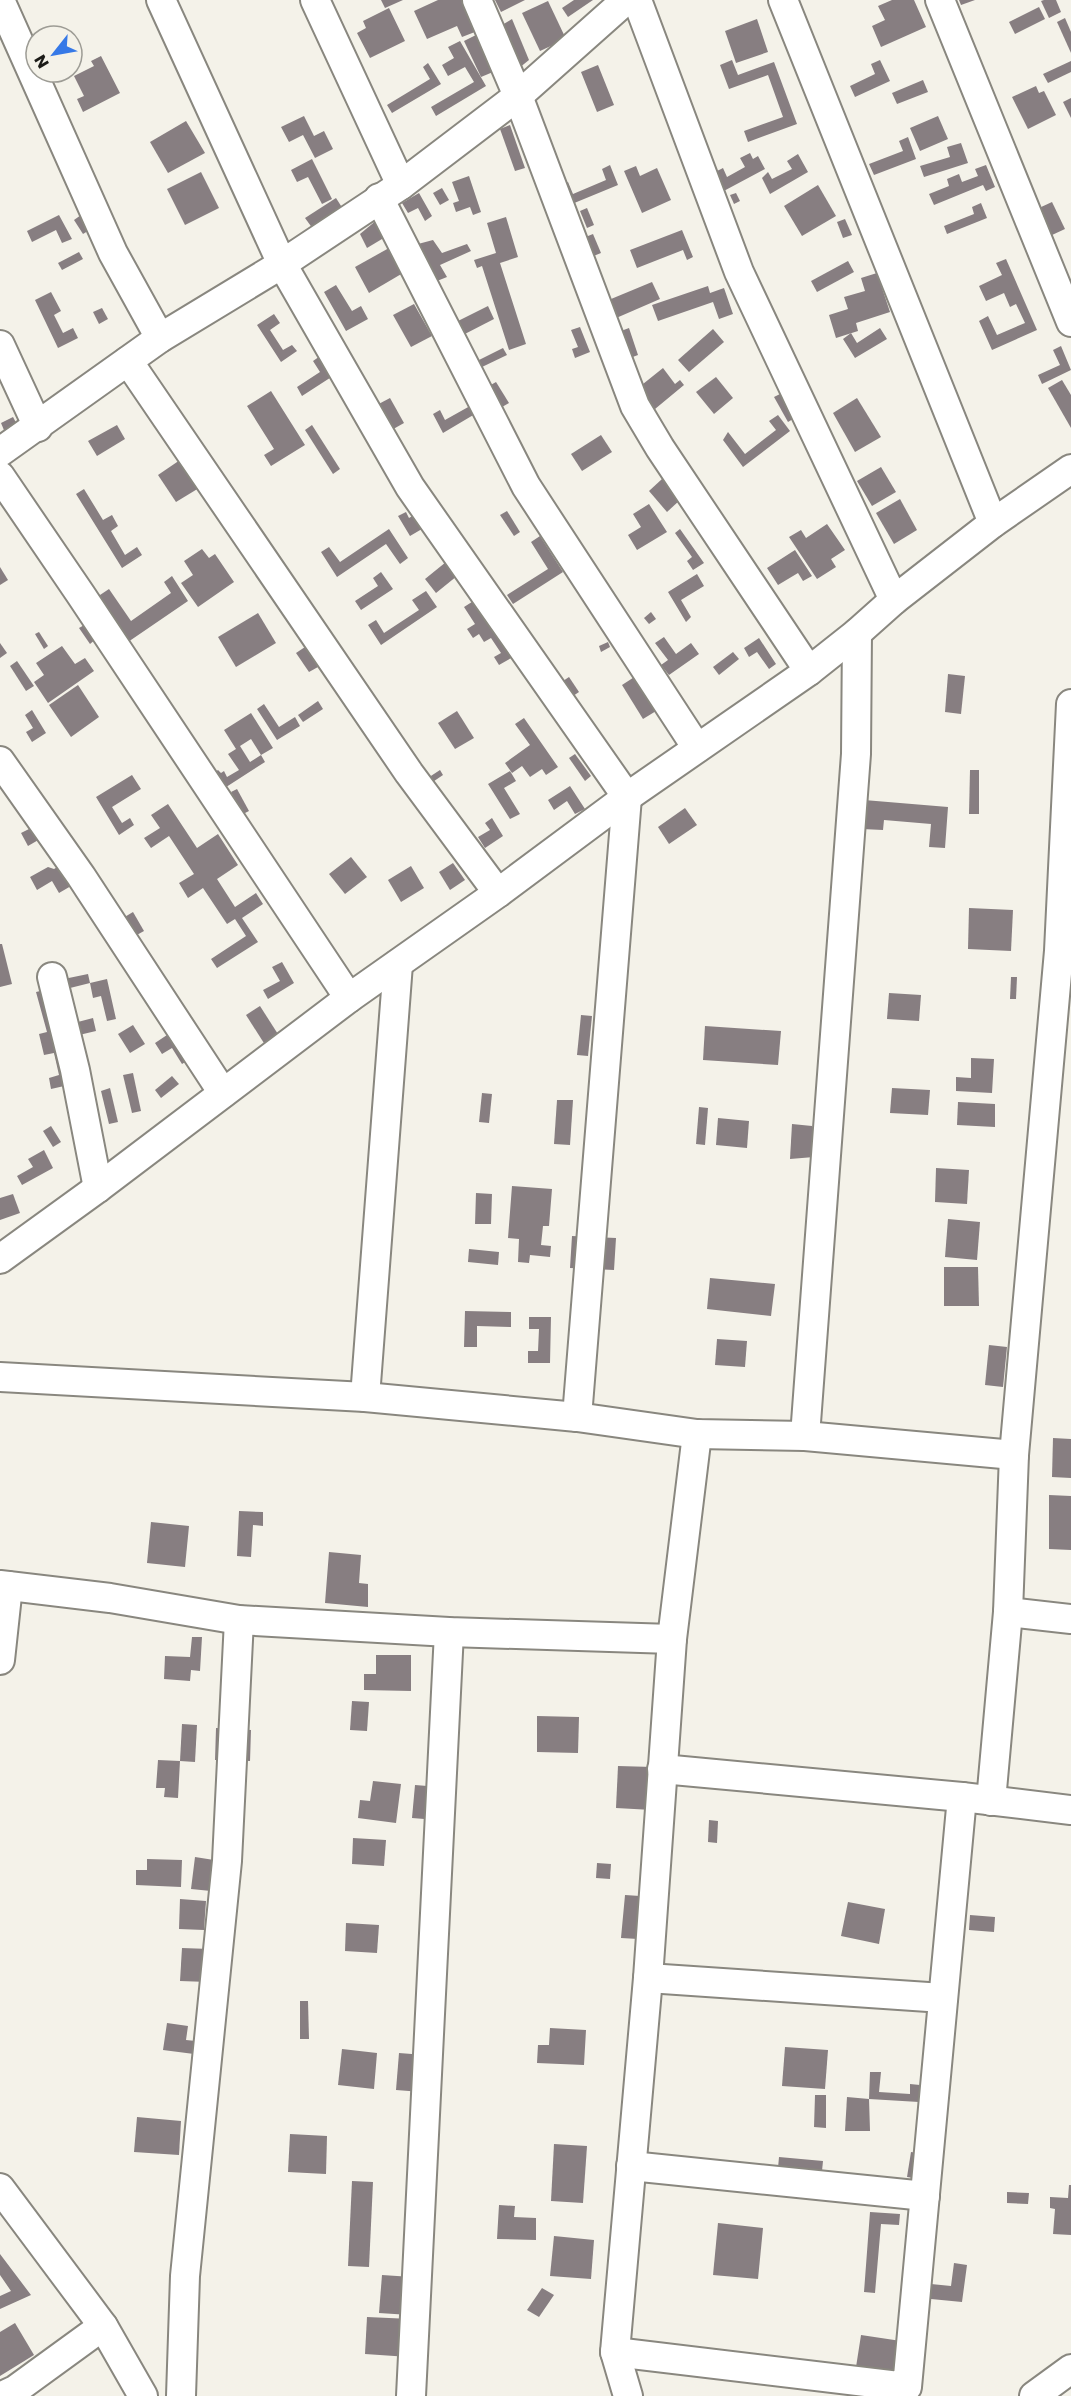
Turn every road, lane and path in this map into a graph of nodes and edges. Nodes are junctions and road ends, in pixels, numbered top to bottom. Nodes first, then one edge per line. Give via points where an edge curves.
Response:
1 (0, 0) edge
2 (160, 0) edge
3 (315, 0) edge
4 (477, 0) edge
5 (626, 0) edge
6 (637, 0) edge
7 (783, 0) edge
8 (940, 0) edge
9 (518, 96) junction
10 (390, 191) junction
11 (282, 264) junction
12 (1071, 322) edge
13 (160, 338) junction
14 (0, 345) edge
15 (128, 361) junction
16 (38, 427) junction
17 (0, 453) edge
18 (1071, 469) edge
19 (0, 476) edge
20 (993, 523) junction
21 (894, 600) junction
22 (857, 633) junction
23 (809, 671) junction
24 (1071, 704) edge
25 (698, 748) junction
26 (0, 761) edge
27 (627, 797) junction
28 (498, 893) junction
29 (1065, 951) edge
30 (398, 964) junction
31 (52, 977) dead end
32 (349, 998) junction
33 (223, 1093) junction
34 (98, 1188) junction
35 (0, 1259) edge
36 (0, 1377) edge
37 (365, 1397) junction
38 (577, 1417) junction
39 (697, 1434) junction
40 (805, 1436) junction
41 (1014, 1455) junction
42 (4, 1586) edge
43 (1008, 1612) junction
44 (1071, 1619) edge
45 (239, 1620) junction
46 (449, 1632) junction
47 (672, 1639) junction
48 (0, 1660) edge
49 (662, 1769) junction
50 (962, 1797) junction
51 (991, 1801) junction
52 (1071, 1809) edge
53 (648, 1978) junction
54 (943, 1998) junction
55 (631, 2166) junction
56 (0, 2188) edge
57 (924, 2196) junction
58 (10, 2218) edge
59 (103, 2326) junction
60 (615, 2352) junction
61 (1071, 2369) edge
62 (907, 2391) edge
63 (2, 2396) edge
64 (143, 2396) edge
65 (181, 2396) edge
66 (411, 2396) edge
67 (628, 2396) edge
68 (1034, 2396) edge

1 - 13 street via 114,253
2 - 11 street
3 - 10 street
4 - 9 street
5 - 9 street
6 - 21 street via 739,272
7 - 20 street
8 - 12 street
9 - 10 street
9 - 23 street via 635,406
10 - 11 street
10 - 25 street via 526,486
11 - 13 street
11 - 27 street via 410,487
13 - 15 street
14 - 16 street
15 - 16 street
15 - 28 street via 396,753
16 - 17 street
18 - 20 street
19 - 32 street
20 - 21 street
21 - 22 street
22 - 23 street
22 - 40 street via 856,754
23 - 25 street
24 - 29 street
25 - 27 street
26 - 33 street via 81,876
27 - 28 street
27 - 38 street
28 - 30 street
29 - 41 street
30 - 32 street
30 - 37 street
31 - 34 street
32 - 33 street
33 - 34 street
34 - 35 street
36 - 37 street
37 - 38 street
38 - 39 street
39 - 40 street
39 - 47 street
40 - 41 street
41 - 43 street
42 - 45 street via 110,1598
42 - 48 street
43 - 44 street
43 - 51 street
45 - 46 street
45 - 65 street via 227,1861 186,2276
46 - 47 street
46 - 66 street
47 - 49 street
49 - 50 street
49 - 53 street
50 - 51 street
50 - 54 street
51 - 52 street
53 - 54 street
53 - 55 street
54 - 57 street
55 - 57 street
55 - 60 street
56 - 58 street
57 - 62 street
58 - 59 street
59 - 63 street
59 - 64 street
60 - 62 street
60 - 67 street
61 - 68 street

